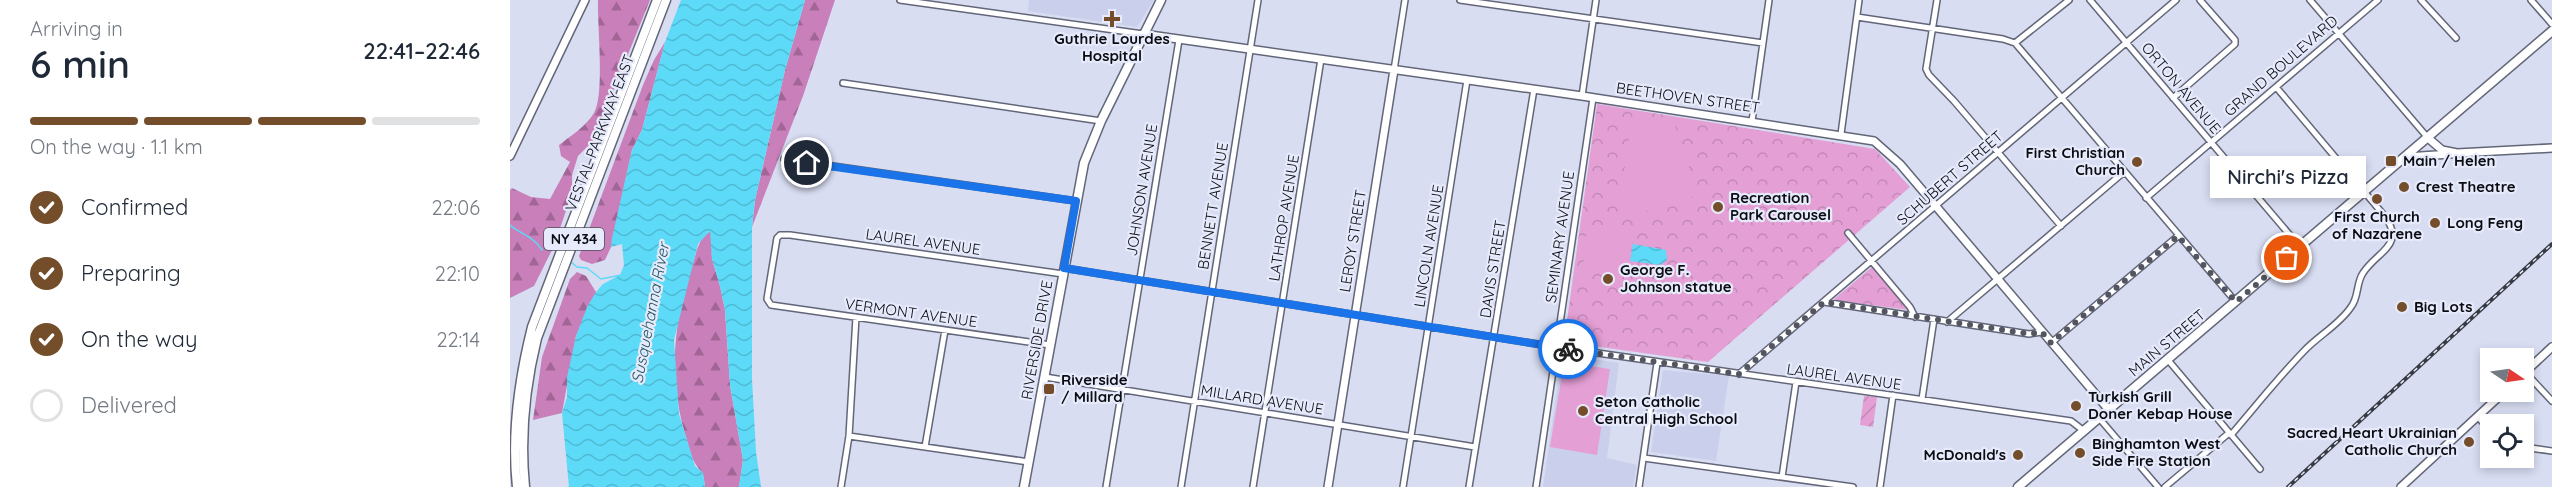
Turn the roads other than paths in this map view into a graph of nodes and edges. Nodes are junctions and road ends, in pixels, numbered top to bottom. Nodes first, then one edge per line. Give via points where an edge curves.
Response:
1 (585, 0) edge
2 (657, 0) edge
3 (666, 0) edge
4 (900, 0) edge
5 (1161, 0) edge
6 (1258, 0) edge
7 (1405, 0) edge
8 (1460, 0) edge
9 (1596, 0) edge
10 (1769, 0) edge
11 (1859, 0) edge
12 (1937, 0) edge
13 (2067, 0) edge
14 (2090, 0) edge
15 (2176, 0) edge
16 (2200, 0) edge
17 (2310, 0) edge
18 (2378, 0) edge
19 (2421, 0) edge
20 (2531, 0) edge
21 (1857, 17) junction
22 (1593, 19) junction
23 (2552, 24) edge
24 (1933, 28) junction
25 (2552, 31) edge
26 (2338, 33) junction
27 (1143, 34) junction
28 (2456, 38) dead end
29 (1179, 40) junction
30 (2126, 42) junction
31 (1763, 43) junction
32 (2015, 43) junction
33 (1251, 50) junction
34 (1321, 60) junction
35 (1394, 70) junction
36 (1467, 80) junction
37 (843, 83) dead end
38 (2276, 87) junction
39 (1534, 90) junction
40 (1582, 96) junction
41 (1593, 98) junction
42 (2062, 98) junction
43 (2173, 98) junction
44 (1752, 121) junction
45 (1101, 122) junction
46 (1841, 134) junction
47 (2428, 138) junction
48 (2211, 143) junction
49 (512, 145) edge
50 (2552, 148) edge
51 (1998, 153) junction
52 (2457, 153) junction
53 (510, 156) edge
54 (2406, 157) junction
55 (784, 159) dead end
56 (2124, 172) junction
57 (2364, 192) junction
58 (2146, 198) junction
59 (1076, 201) junction
60 (1935, 207) junction
61 (2061, 226) junction
62 (1848, 233) dead end
63 (2178, 236) junction
64 (2300, 247) junction
65 (1872, 261) junction
66 (1063, 271) junction
67 (1139, 280) junction
68 (1997, 280) junction
69 (1212, 291) junction
70 (1824, 302) junction
71 (2236, 302) junction
72 (768, 303) joint
73 (1283, 303) junction
74 (1356, 315) junction
75 (856, 317) junction
76 (1915, 317) junction
77 (1934, 319) junction
78 (1947, 322) junction
79 (1428, 327) junction
80 (945, 330) junction
81 (2042, 332) junction
82 (1494, 338) junction
83 (2051, 343) junction
84 (1050, 345) junction
85 (1556, 347) junction
86 (2552, 347) edge
87 (2168, 360) junction
88 (1657, 363) junction
89 (2534, 364) edge
90 (1739, 374) junction
91 (1045, 376) junction
92 (1796, 382) junction
93 (2534, 383) edge
94 (1121, 389) junction
95 (1893, 395) junction
96 (1922, 399) junction
97 (1195, 401) junction
98 (2552, 401) edge
99 (2493, 402) edge
100 (2109, 410) junction
101 (1265, 413) junction
102 (2478, 416) junction
103 (2100, 418) junction
104 (2480, 418) edge
105 (1338, 425) junction
106 (2084, 431) junction
107 (2230, 434) junction
108 (849, 436) junction
109 (1412, 437) junction
110 (925, 447) junction
111 (1475, 447) junction
112 (2534, 449) edge
113 (2552, 451) edge
114 (1644, 458) junction
115 (1029, 462) junction
116 (2260, 469) dead end
117 (1782, 477) junction
118 (517, 487) edge
119 (525, 487) edge
120 (841, 487) edge
121 (1024, 487) edge
122 (1106, 487) edge
123 (1181, 487) edge
124 (1253, 487) edge
125 (1328, 487) edge
126 (1403, 487) edge
127 (1469, 487) edge
128 (1536, 487) edge
129 (1639, 487) edge
130 (1853, 487) edge
131 (1880, 487) edge
132 (2018, 487) edge
133 (2158, 487) edge
134 (2165, 487) edge
135 (2401, 487) edge

1 - 49 street
2 - 118 main road, VESTAL PARKWAY EAST / NY 434 via 532,327 517,402
3 - 119 main road, VESTAL PARKWAY EAST / NY 434 via 537,338 523,421
4 - 27 street
5 - 27 main road, RIVERSIDE DRIVE
6 - 33 street, BENNETT AVENUE
7 - 35 street, LEROY STREET
8 - 22 street
9 - 22 street
10 - 31 street
11 - 21 street
12 - 24 street
13 - 32 street
14 - 30 street, ORTON AVENUE
15 - 30 street, SCHUBERT STREET
16 - 43 street via 2235,40 2235,45
17 - 26 street
18 - 26 street, GRAND BOULEVARD
19 - 28 street
20 - 23 street
21 - 24 street
21 - 46 street
22 - 31 street
22 - 40 street
24 - 32 street
24 - 51 street via 1926,69 1929,75
25 - 47 main road, MAIN STREET
26 - 38 street, GRAND BOULEVARD
26 - 47 street
27 - 29 street, BEETHOVEN STREET
27 - 45 main road, RIVERSIDE DRIVE
29 - 33 street, BEETHOVEN STREET
29 - 67 street, JOHNSON AVENUE
30 - 42 street, SCHUBERT STREET
30 - 43 street, ORTON AVENUE
31 - 44 street
32 - 42 street
33 - 34 street, BEETHOVEN STREET
33 - 69 street, BENNETT AVENUE
34 - 35 street, BEETHOVEN STREET
34 - 73 street, LATHROP AVENUE
35 - 36 street, BEETHOVEN STREET
35 - 74 street, LEROY STREET
36 - 39 street, BEETHOVEN STREET
36 - 79 street, LINCOLN AVENUE
37 - 45 street
38 - 48 street, GRAND BOULEVARD
38 - 57 street
39 - 40 street, BEETHOVEN STREET
39 - 82 street, DAVIS STREET
40 - 41 street, BEETHOVEN STREET
41 - 44 street, BEETHOVEN STREET
41 - 85 street, SEMINARY AVENUE
42 - 51 street, SCHUBERT STREET
42 - 56 street
43 - 48 street, ORTON AVENUE
44 - 46 street, BEETHOVEN STREET
45 - 59 main road, RIVERSIDE DRIVE via 1084,161
46 - 60 street, BEETHOVEN STREET via 1880,144
47 - 52 street via 2442,150
47 - 54 main road, MAIN STREET
48 - 58 street, GRAND BOULEVARD
48 - 64 street, ORTON AVENUE
49 - 53 street
50 - 52 street
51 - 60 street, SCHUBERT STREET
51 - 61 street
52 - 54 street
54 - 57 main road, MAIN STREET
55 - 59 street
56 - 58 street
56 - 61 street
57 - 64 main road, MAIN STREET
57 - 107 street via 2392,226 2386,252 2364,270 2352,307 2304,351
58 - 63 street
59 - 66 main road, RIVERSIDE DRIVE
60 - 65 street, SCHUBERT STREET
60 - 68 street, BEETHOVEN STREET
61 - 68 street
62 - 65 street
63 - 71 street
63 - 83 street
64 - 71 main road, MAIN STREET
65 - 70 street, SCHUBERT STREET
65 - 76 street
66 - 67 street, LAUREL AVENUE
66 - 72 street, LAUREL AVENUE via 780,235
66 - 84 main road, RIVERSIDE DRIVE
67 - 69 street, LAUREL AVENUE
67 - 94 street, JOHNSON AVENUE
68 - 78 street
68 - 81 street, BEETHOVEN STREET
69 - 73 street, LAUREL AVENUE
69 - 97 street, BENNETT AVENUE
70 - 76 street
70 - 90 street, SCHUBERT STREET
71 - 87 main road, MAIN STREET
72 - 75 street, VERMONT AVENUE
73 - 74 street, LAUREL AVENUE
73 - 101 street, LATHROP AVENUE
74 - 79 street, LAUREL AVENUE
74 - 105 street, LEROY STREET
75 - 80 street, VERMONT AVENUE
75 - 108 street
76 - 77 street
77 - 78 street
77 - 96 street
78 - 81 street via 2029,334
79 - 82 street, LAUREL AVENUE
79 - 109 street, LINCOLN AVENUE
80 - 84 street, VERMONT AVENUE
80 - 110 street
81 - 83 street, BEETHOVEN STREET
82 - 85 street, LAUREL AVENUE
82 - 111 street, DAVIS STREET
83 - 100 street, BEETHOVEN STREET
84 - 91 main road, RIVERSIDE DRIVE
85 - 88 street, LAUREL AVENUE
85 - 128 street, SEMINARY AVENUE
86 - 89 street
87 - 100 main road, MAIN STREET
87 - 107 street
88 - 90 street, LAUREL AVENUE
88 - 114 street
90 - 92 street, LAUREL AVENUE
91 - 94 street, MILLARD AVENUE
91 - 115 main road, RIVERSIDE DRIVE
92 - 95 street, LAUREL AVENUE
92 - 117 street
93 - 98 street
94 - 97 street, MILLARD AVENUE
94 - 122 street, JOHNSON AVENUE
95 - 96 street, LAUREL AVENUE
95 - 131 street
96 - 106 street, LAUREL AVENUE via 2071,421
97 - 101 street, MILLARD AVENUE
97 - 123 street, BENNETT AVENUE
99 - 102 street
100 - 103 main road, MAIN STREET
101 - 105 street, MILLARD AVENUE
101 - 124 street, LATHROP AVENUE
102 - 104 street
102 - 135 street
103 - 106 main road, MAIN STREET
103 - 133 street
105 - 109 street, MILLARD AVENUE
105 - 125 street, LEROY STREET
106 - 132 main road, MAIN STREET
107 - 116 street
107 - 134 street
108 - 110 street
108 - 120 street
109 - 111 street, MILLARD AVENUE
109 - 126 street, LINCOLN AVENUE
110 - 115 street
111 - 127 street, DAVIS STREET
112 - 113 street
114 - 117 street
114 - 129 street
115 - 121 main road, RIVERSIDE DRIVE
117 - 130 street

